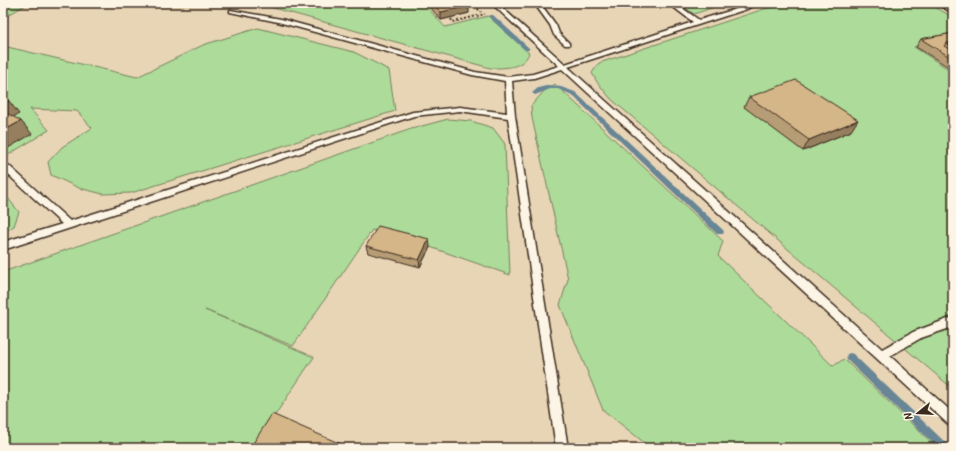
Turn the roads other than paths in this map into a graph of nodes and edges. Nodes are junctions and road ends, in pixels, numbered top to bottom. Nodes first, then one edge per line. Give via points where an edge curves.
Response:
1 (494, 3) edge
2 (537, 3) edge
3 (670, 3) edge
4 (755, 3) edge
5 (938, 3) edge
6 (232, 11) dead end
7 (953, 11) edge
8 (698, 22) junction
9 (567, 44) dead end
10 (564, 66) junction
11 (508, 78) junction
12 (511, 116) junction
13 (3, 165) edge
14 (68, 224) junction
15 (3, 246) edge
16 (953, 322) edge
17 (882, 355) junction
18 (953, 420) edge
19 (562, 448) edge

1 - 10 lane
2 - 9 lane via 553,25 556,34
3 - 8 lane
4 - 8 lane
5 - 7 lane
6 - 11 lane via 279,20 474,74
8 - 10 lane
10 - 11 lane via 534,76
10 - 17 lane
11 - 12 lane
12 - 14 lane via 460,109 413,114
12 - 19 lane
13 - 14 lane
14 - 15 lane
16 - 17 lane via 917,336
17 - 18 lane

